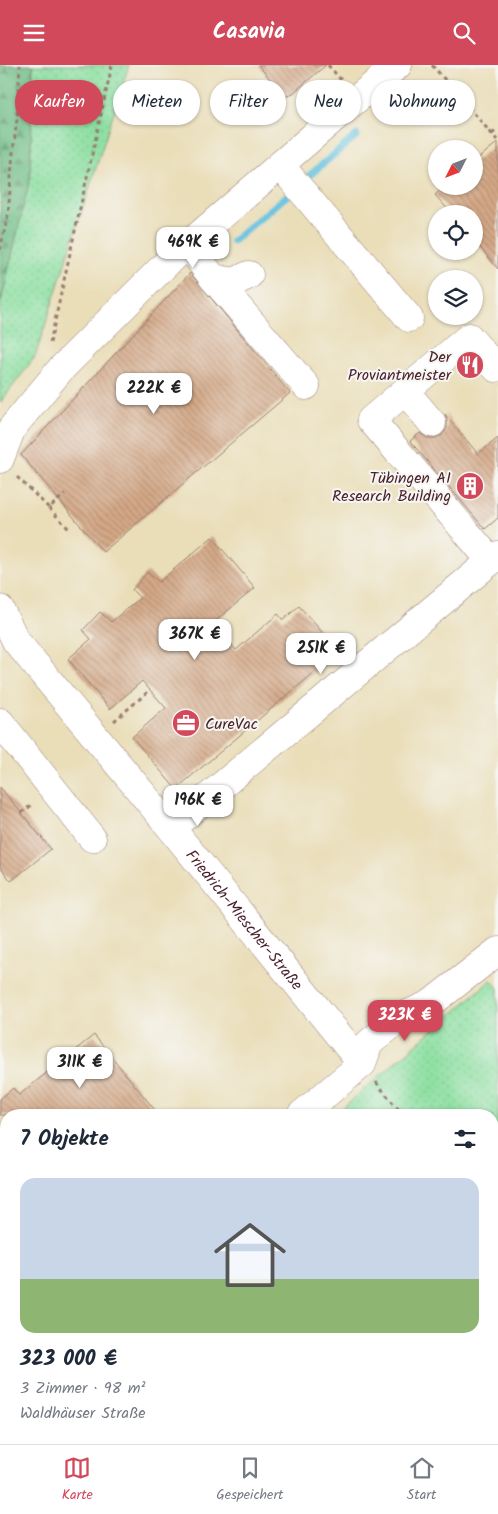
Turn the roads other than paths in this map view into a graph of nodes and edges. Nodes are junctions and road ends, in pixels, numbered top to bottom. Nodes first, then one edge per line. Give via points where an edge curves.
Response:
1 (398, 65) edge
2 (280, 165) junction
3 (188, 245) junction
4 (250, 275) dead end
5 (213, 278) junction
6 (410, 318) dead end
7 (496, 368) dead end
8 (306, 386) dead end
9 (405, 391) junction
10 (432, 423) dead end
11 (7, 467) edge
12 (494, 558) edge
13 (0, 609) edge
14 (8, 647) edge
15 (0, 723) edge
16 (172, 828) junction
17 (92, 838) dead end
18 (498, 951) edge
19 (362, 1065) junction
20 (308, 1109) edge

1 - 2 street
2 - 3 street
2 - 6 street
3 - 5 street
3 - 11 street via 60,370 12,428
4 - 5 street via 234,282
5 - 8 street
7 - 9 street via 469,337
9 - 10 street
9 - 12 street via 371,419
12 - 16 street
13 - 14 street, Friedrich-Miescher-Straße
14 - 16 street, Friedrich-Miescher-Straße
15 - 17 street
16 - 19 street, Friedrich-Miescher-Straße
18 - 19 street via 430,1004 403,1016 369,1043
19 - 20 street

